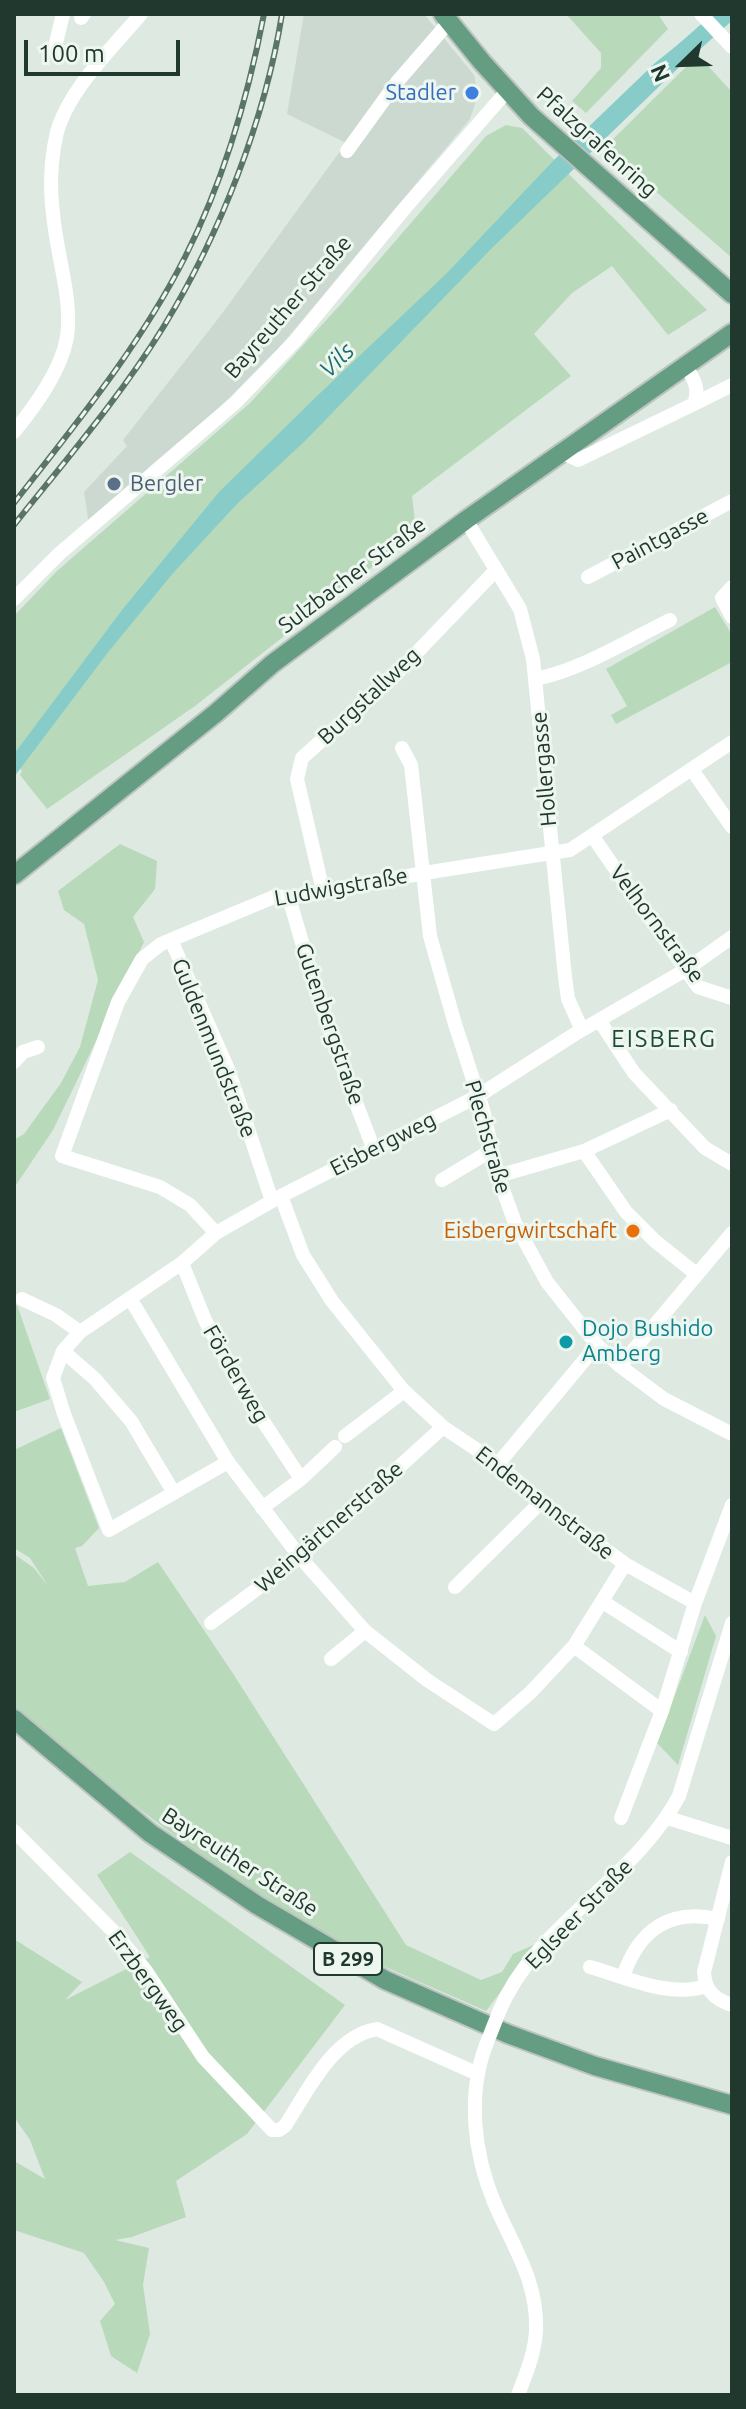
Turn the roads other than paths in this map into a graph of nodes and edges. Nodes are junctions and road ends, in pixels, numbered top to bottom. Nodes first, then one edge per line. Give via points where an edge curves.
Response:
1 (63, 14) edge
2 (141, 14) edge
3 (701, 14) edge
4 (446, 18) edge
5 (727, 42) edge
6 (54, 51) dead end
7 (507, 91) junction
8 (347, 151) dead end
9 (732, 294) edge
10 (732, 333) edge
11 (685, 365) junction
12 (732, 385) edge
13 (694, 404) junction
14 (14, 432) edge
15 (561, 452) junction
16 (732, 501) edge
17 (466, 520) junction
18 (496, 570) junction
19 (588, 577) dead end
20 (727, 592) edge
21 (14, 599) edge
22 (732, 617) edge
23 (670, 620) dead end
24 (536, 679) junction
25 (732, 742) edge
26 (402, 748) dead end
27 (692, 770) junction
28 (732, 827) edge
29 (593, 837) junction
30 (552, 852) junction
31 (424, 873) junction
32 (14, 875) edge
33 (323, 891) junction
34 (289, 898) junction
35 (732, 937) edge
36 (171, 940) junction
37 (687, 969) junction
38 (732, 998) edge
39 (599, 1020) junction
40 (582, 1030) junction
41 (38, 1047) dead end
42 (14, 1062) edge
43 (478, 1096) junction
44 (671, 1110) junction
45 (374, 1150) junction
46 (492, 1150) junction
47 (584, 1151) junction
48 (732, 1164) edge
49 (498, 1176) junction
50 (442, 1180) dead end
51 (276, 1198) junction
52 (216, 1233) junction
53 (732, 1233) edge
54 (182, 1263) junction
55 (695, 1273) junction
56 (22, 1299) dead end
57 (131, 1300) junction
58 (80, 1332) junction
59 (597, 1345) junction
60 (63, 1351) junction
61 (620, 1366) junction
62 (404, 1391) junction
63 (443, 1427) junction
64 (732, 1434) edge
65 (228, 1462) junction
66 (498, 1464) junction
67 (301, 1479) junction
68 (174, 1493) junction
69 (541, 1502) junction
70 (732, 1505) edge
71 (262, 1508) junction
72 (300, 1557) junction
73 (625, 1564) junction
74 (455, 1587) dead end
75 (603, 1602) junction
76 (695, 1603) junction
77 (211, 1623) dead end
78 (732, 1623) edge
79 (365, 1631) junction
80 (574, 1646) junction
81 (681, 1652) junction
82 (331, 1659) dead end
83 (662, 1711) junction
84 (14, 1719) edge
85 (621, 1818) dead end
86 (668, 1818) junction
87 (14, 1831) edge
88 (732, 1838) edge
89 (732, 1862) edge
90 (728, 1894) edge
91 (718, 1919) junction
92 (590, 1967) dead end
93 (623, 1977) junction
94 (707, 1986) junction
95 (732, 2005) edge
96 (478, 2074) junction
97 (732, 2105) edge
98 (518, 2395) edge

1 - 6 street
2 - 14 street via 82,83 58,129 49,176 65,285 66,340 56,367
3 - 5 street
4 - 7 main road, Pfalzgrafenring
4 - 8 street
7 - 9 main road, Pfalzgrafenring
7 - 21 street, Bayreuther Straße via 286,351 235,403
10 - 11 main road, Sulzbacher Straße
11 - 13 street via 698,393
11 - 15 main road, Sulzbacher Straße
12 - 13 street
13 - 15 street via 578,460
15 - 17 main road, Sulzbacher Straße
16 - 19 street, Paintgasse
17 - 18 street, Hollergasse
17 - 32 main road, Sulzbacher Straße via 272,664
18 - 24 street, Hollergasse via 520,609
18 - 33 street, Burgstallweg via 401,669 302,758 297,779
20 - 22 street
23 - 24 street via 584,663
24 - 30 street, Hollergasse
25 - 27 street, Ludwigstraße
26 - 31 street, Plechstraße via 411,765
27 - 28 street
27 - 29 street, Ludwigstraße
29 - 30 street, Ludwigstraße via 570,850
29 - 37 street, Velhornstraße
30 - 31 street, Ludwigstraße
30 - 40 street, Hollergasse via 568,999
31 - 33 street, Ludwigstraße
31 - 43 street, Plechstraße via 430,936
33 - 34 street, Ludwigstraße
34 - 36 street, Ludwigstraße via 276,896
34 - 45 street, Gutenbergstraße via 315,990
35 - 37 street, Eisbergweg
36 - 51 street, Guldenmundstraße via 228,1069
36 - 52 street, Ludwigstraße via 142,959 118,1002 62,1156 160,1187 190,1205
37 - 38 street, Velhornstraße via 698,987
37 - 39 street, Eisbergweg
39 - 40 street, Eisbergweg
39 - 44 street via 634,1073
40 - 43 street, Eisbergweg
41 - 42 street
43 - 45 street, Eisbergweg
43 - 46 street, Plechstraße
44 - 47 street
44 - 48 street via 705,1148
45 - 51 street, Eisbergweg
46 - 49 street, Plechstraße
46 - 50 street
47 - 49 street
47 - 55 street via 626,1212
49 - 59 street, Plechstraße via 515,1223 547,1282
51 - 52 street, Eisbergweg
51 - 62 street, Endemannstraße via 332,1301
52 - 54 street, Eisbergweg
53 - 55 street
54 - 57 street, Eisbergweg
54 - 67 street, Förderweg via 240,1386
55 - 61 street
56 - 58 street
57 - 58 street, Eisbergweg
57 - 65 street
58 - 60 street, Eisbergweg
59 - 61 street, Plechstraße
59 - 66 street
60 - 68 street via 131,1421
60 - 68 street via 53,1378 109,1530
61 - 64 street, Plechstraße via 664,1399
62 - 63 street, Endemannstraße
62 - 67 street
63 - 66 street, Endemannstraße
63 - 72 street, Weingärtnerstraße
65 - 68 street
65 - 71 street
66 - 69 street, Endemannstraße
67 - 71 street
69 - 73 street, Endemannstraße
69 - 74 street
70 - 76 street
71 - 72 street
72 - 77 street, Weingärtnerstraße
72 - 79 street
73 - 75 street
73 - 76 street, Endemannstraße
75 - 80 street
75 - 81 street
76 - 81 street
78 - 86 street, Eglseer Straße
79 - 80 street via 494,1724
79 - 82 street
80 - 83 street
81 - 83 street
83 - 85 street
84 - 97 main road, Bayreuther Straße / B 299 via 150,1833 257,1905 385,1980 595,2066
86 - 88 street
86 - 96 street, Eglseer Straße, bridge via 512,1984
87 - 96 street, Erzbergweg via 114,1932 203,2057 272,2130 285,2126 328,2062 364,2031 377,2029
89 - 90 street
90 - 91 street
91 - 93 street via 677,1918 658,1926 638,1943
91 - 94 street via 704,1972
92 - 93 street
93 - 94 street via 681,1992
94 - 95 street via 713,1996
96 - 98 street, Eglseer Straße via 475,2114 483,2173 521,2255 534,2300 534,2349

